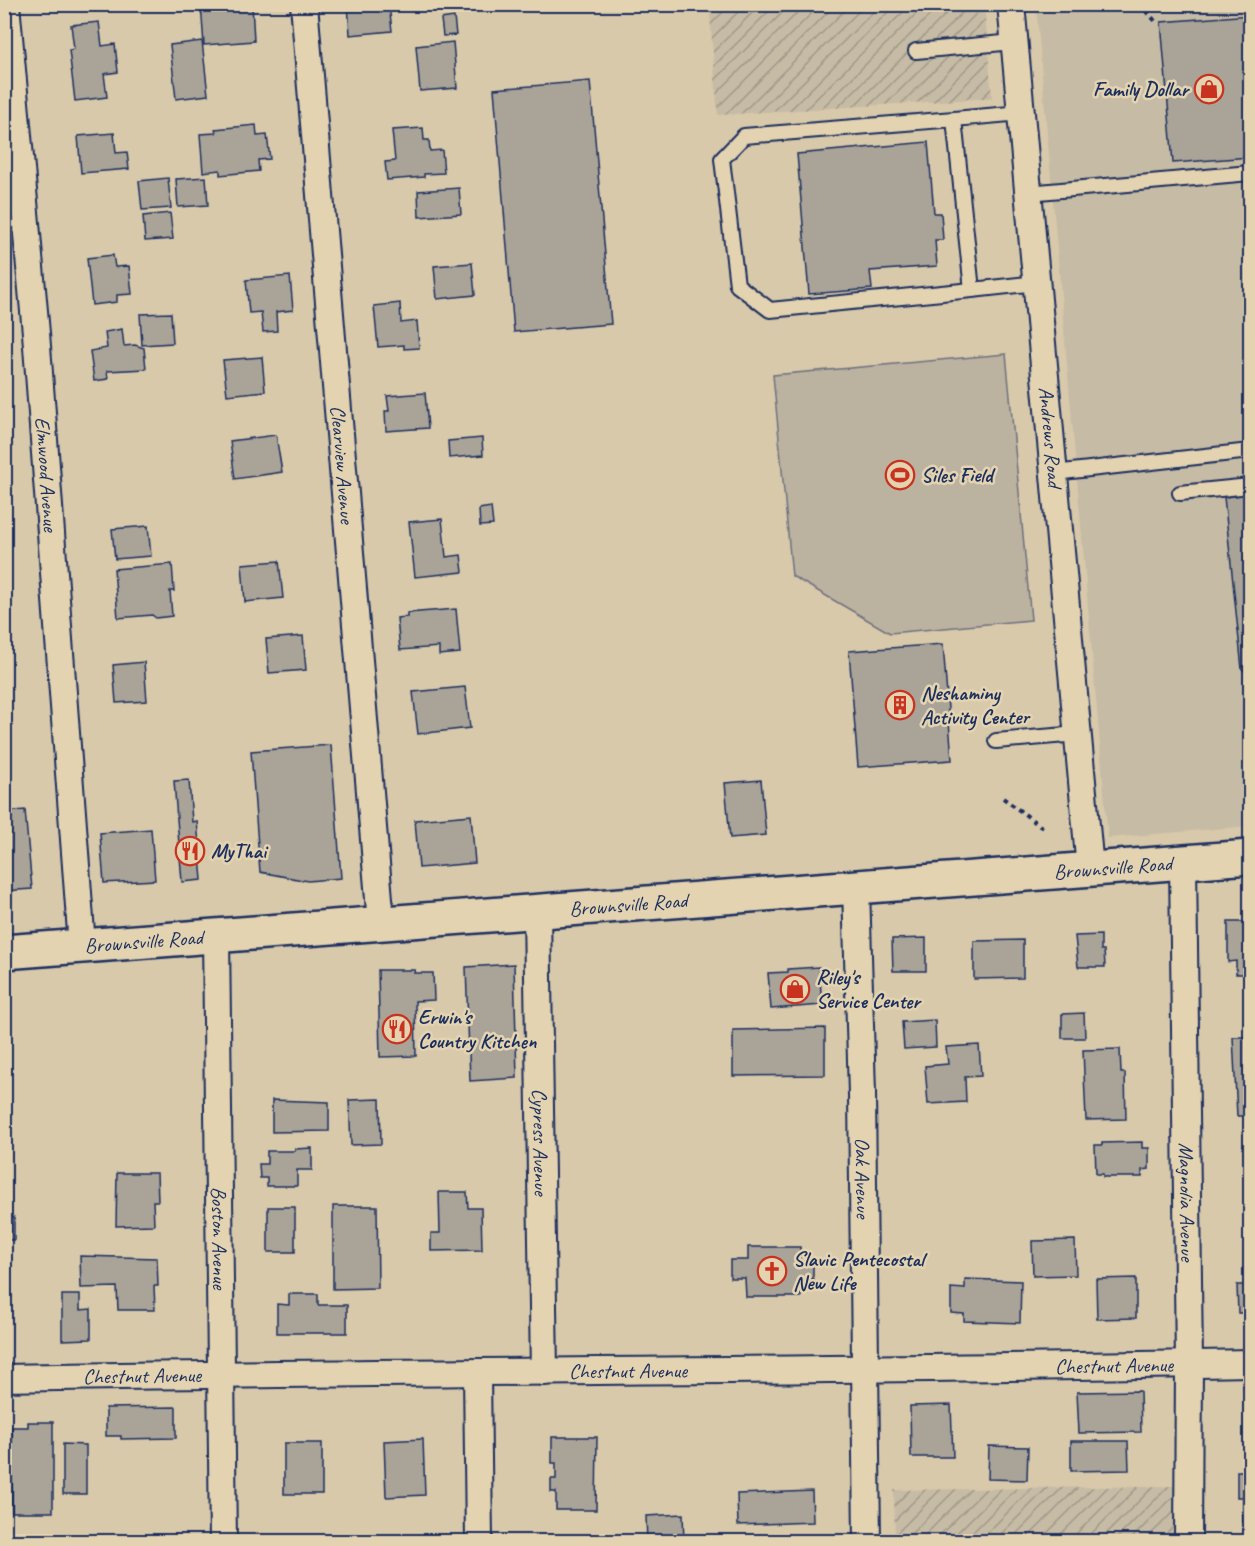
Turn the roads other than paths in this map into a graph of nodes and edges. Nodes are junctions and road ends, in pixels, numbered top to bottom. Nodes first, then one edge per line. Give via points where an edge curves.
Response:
1 (6, 4) edge
2 (304, 4) edge
3 (1011, 4) edge
4 (1014, 42) junction
5 (916, 51) dead end
6 (1021, 114) junction
7 (954, 119) junction
8 (1251, 173) edge
9 (1028, 193) junction
10 (1036, 283) junction
11 (972, 290) junction
12 (1251, 451) edge
13 (1054, 473) junction
14 (1251, 486) edge
15 (1180, 494) dead end
16 (1078, 734) junction
17 (996, 741) dead end
18 (1251, 857) edge
19 (1183, 862) junction
20 (1090, 869) junction
21 (856, 887) junction
22 (537, 911) junction
23 (381, 923) junction
24 (216, 936) junction
25 (82, 946) junction
26 (4, 952) edge
27 (1251, 1363) edge
28 (1189, 1364) junction
29 (866, 1370) junction
30 (544, 1372) junction
31 (477, 1373) junction
32 (220, 1374) junction
33 (4, 1378) edge
34 (223, 1542) edge
35 (479, 1542) edge
36 (867, 1542) edge
37 (1188, 1542) edge

1 - 25 street, Elmwood Avenue via 36,333
2 - 23 street, Clearview Avenue
3 - 4 street, Andrews Road
4 - 5 lane
4 - 6 street, Andrews Road
6 - 7 lane
6 - 9 street, Andrews Road
7 - 11 lane
7 - 11 lane via 744,136 722,159 737,285 770,310
8 - 9 lane
9 - 10 street, Andrews Road
10 - 11 lane
10 - 13 street, Andrews Road
12 - 13 lane
13 - 16 street, Andrews Road
14 - 15 lane
16 - 17 lane
16 - 20 street, Andrews Road
18 - 19 street, Brownsville Road
19 - 20 street, Brownsville Road
19 - 28 street, Magnolia Avenue
20 - 21 street, Brownsville Road
21 - 22 street, Brownsville Road
21 - 29 street, Oak Avenue
22 - 23 street, Brownsville Road
22 - 30 street, Cypress Avenue
23 - 24 street, Brownsville Road
24 - 25 street, Brownsville Road
24 - 32 street, Boston Avenue
25 - 26 street, Brownsville Road
27 - 28 street, Chestnut Avenue
28 - 29 street, Chestnut Avenue
28 - 37 street, Magnolia Avenue
29 - 30 street, Chestnut Avenue
29 - 36 street, Oak Avenue
30 - 31 street, Chestnut Avenue
31 - 32 street, Chestnut Avenue
31 - 35 street
32 - 33 street, Chestnut Avenue
32 - 34 street, Boston Avenue

